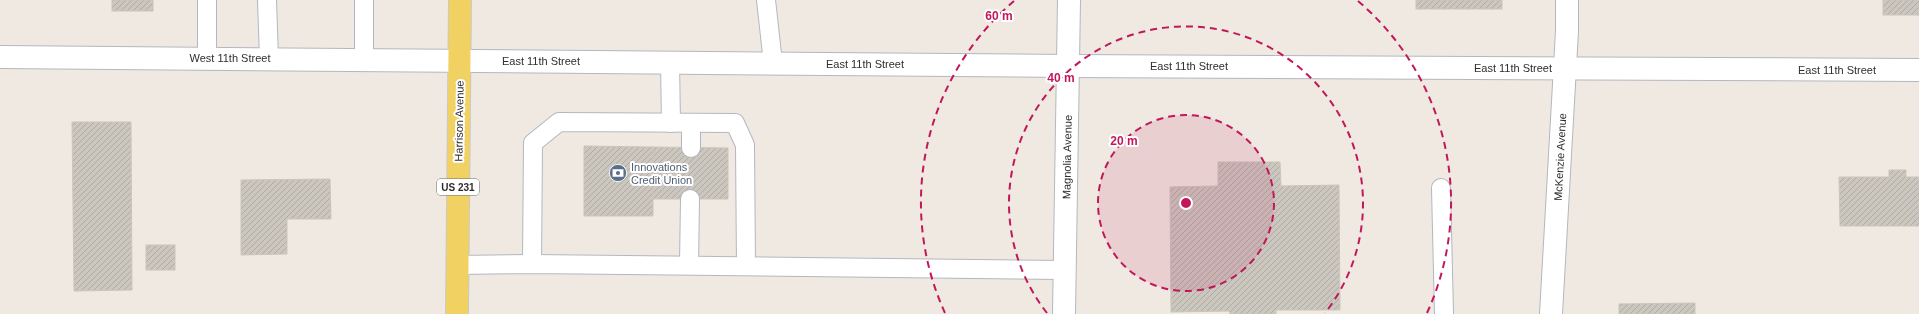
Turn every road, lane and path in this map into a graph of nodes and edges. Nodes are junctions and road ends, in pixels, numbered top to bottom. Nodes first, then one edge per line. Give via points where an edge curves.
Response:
1 (207, 0) edge
2 (267, 0) edge
3 (364, 0) edge
4 (460, 0) edge
5 (766, 0) edge
6 (1069, 0) edge
7 (1567, 0) edge
8 (0, 56) edge
9 (206, 58) junction
10 (269, 59) junction
11 (364, 60) junction
12 (460, 61) junction
13 (670, 62) junction
14 (773, 63) junction
15 (1068, 66) junction
16 (1564, 68) junction
17 (1919, 70) edge
18 (671, 123) junction
19 (691, 123) junction
20 (691, 148) dead end
21 (1441, 188) dead end
22 (690, 199) dead end
23 (532, 264) junction
24 (458, 265) junction
25 (689, 265) junction
26 (746, 266) junction
27 (1065, 270) junction
28 (457, 314) edge
29 (1064, 314) edge
30 (1444, 314) edge
31 (1551, 314) edge

1 - 9 lane
2 - 10 lane
3 - 11 lane
4 - 12 main road, Harrison Avenue / US 231
5 - 14 lane
6 - 15 main road, Magnolia Avenue
7 - 16 main road, McKenzie Avenue
8 - 9 main road, West 11th Street
9 - 10 main road, West 11th Street
10 - 11 main road, West 11th Street
11 - 12 main road, West 11th Street
12 - 13 main road, East 11th Street
12 - 24 main road, Harrison Avenue / US 231
13 - 14 main road, East 11th Street
13 - 18 lane
14 - 15 main road, East 11th Street
15 - 16 main road, East 11th Street
15 - 27 main road, Magnolia Avenue
16 - 17 main road, East 11th Street
16 - 31 main road, McKenzie Avenue
18 - 19 lane
18 - 23 lane via 559,122 533,143
19 - 20 lane
19 - 26 lane via 735,123 745,145
21 - 30 lane
22 - 25 lane
23 - 24 lane
23 - 25 lane
24 - 28 main road, Harrison Avenue / US 231
25 - 26 lane
26 - 27 lane
27 - 29 main road, Magnolia Avenue

